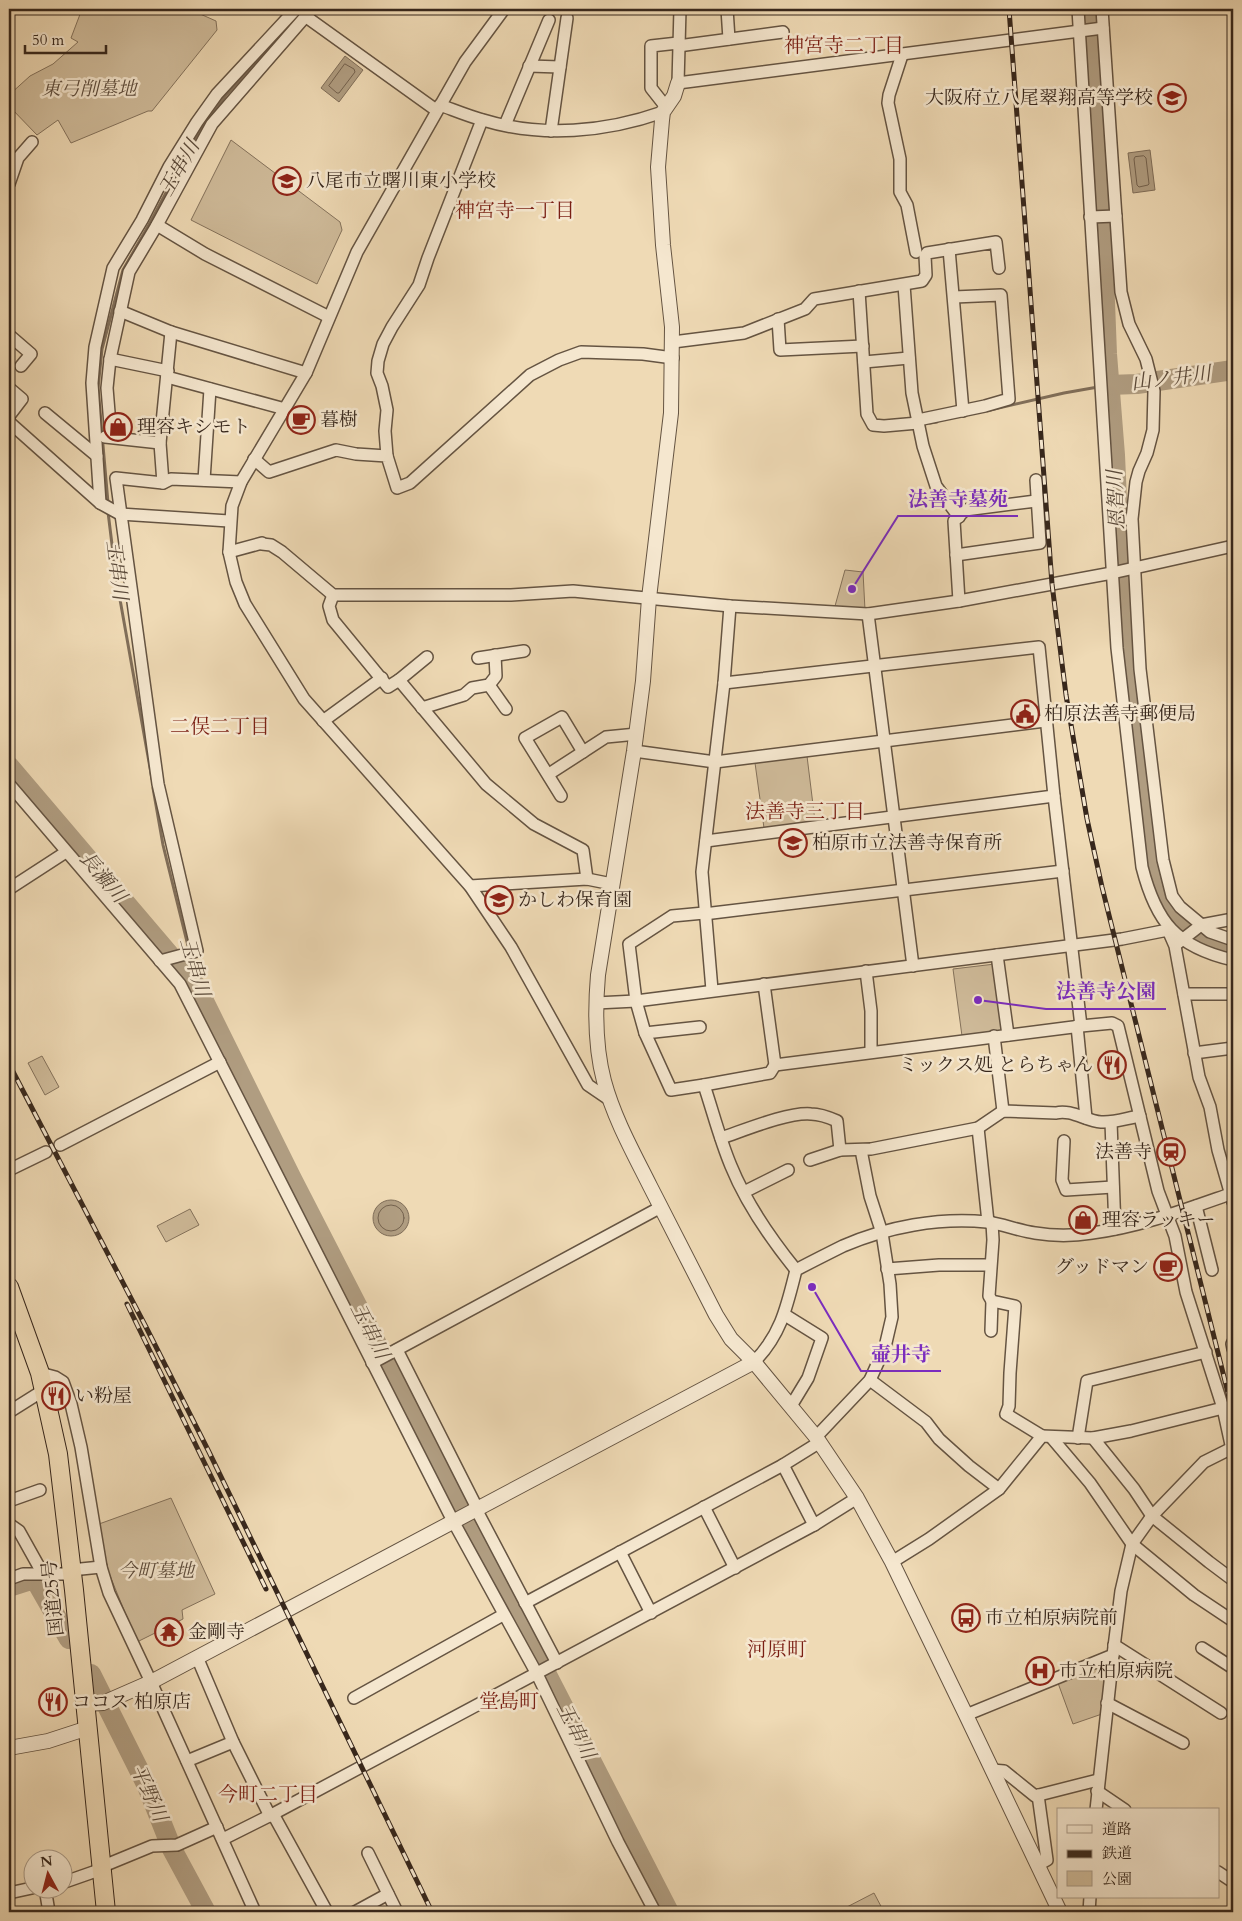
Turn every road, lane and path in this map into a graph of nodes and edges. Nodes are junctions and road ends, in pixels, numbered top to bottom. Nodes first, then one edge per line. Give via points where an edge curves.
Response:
1 (504, 9) edge
2 (680, 9) edge
3 (726, 9) edge
4 (1078, 9) edge
5 (1102, 9) edge
6 (304, 11) edge
7 (567, 18) dead end
8 (549, 20) dead end
9 (1102, 28) junction
10 (1080, 31) junction
11 (783, 32) dead end
12 (730, 39) junction
13 (678, 44) junction
14 (902, 54) junction
15 (529, 66) junction
16 (560, 67) junction
17 (678, 83) junction
18 (438, 107) junction
19 (665, 109) junction
20 (482, 120) junction
21 (505, 125) junction
22 (551, 131) junction
23 (32, 142) dead end
24 (9, 184) edge
25 (1114, 216) junction
26 (1093, 217) junction
27 (157, 225) junction
28 (949, 249) junction
29 (916, 252) dead end
30 (999, 268) dead end
31 (904, 285) junction
32 (859, 291) junction
33 (954, 297) junction
34 (120, 311) junction
35 (329, 317) junction
36 (778, 319) junction
37 (171, 332) junction
38 (9, 335) edge
39 (673, 342) junction
40 (863, 346) junction
41 (673, 358) junction
42 (910, 358) junction
43 (110, 359) junction
44 (864, 362) junction
45 (21, 366) dead end
46 (306, 373) junction
47 (168, 374) junction
48 (9, 388) edge
49 (210, 389) junction
50 (285, 410) junction
51 (963, 411) junction
52 (45, 413) dead end
53 (9, 416) edge
54 (9, 422) edge
55 (918, 422) junction
56 (95, 436) junction
57 (111, 437) junction
58 (160, 443) junction
59 (97, 456) junction
60 (387, 456) junction
61 (254, 459) junction
62 (204, 480) junction
63 (1036, 480) dead end
64 (241, 482) junction
65 (163, 483) junction
66 (1036, 501) junction
67 (100, 503) junction
68 (120, 514) junction
69 (959, 516) junction
70 (230, 521) junction
71 (1233, 546) edge
72 (229, 552) junction
73 (956, 555) junction
74 (1132, 568) junction
75 (1113, 573) junction
76 (333, 595) junction
77 (649, 598) junction
78 (959, 601) junction
79 (730, 606) junction
80 (868, 614) junction
81 (524, 650) dead end
82 (495, 655) junction
83 (427, 657) dead end
84 (478, 658) dead end
85 (876, 667) junction
86 (382, 678) junction
87 (398, 680) junction
88 (724, 683) junction
89 (489, 685) junction
90 (422, 708) junction
91 (506, 709) dead end
92 (323, 721) junction
93 (1045, 721) junction
94 (637, 734) junction
95 (884, 742) junction
96 (634, 751) junction
97 (583, 752) junction
98 (715, 762) junction
99 (549, 774) junction
100 (9, 784) edge
101 (561, 796) dead end
102 (1054, 796) junction
103 (893, 817) junction
104 (706, 841) junction
105 (66, 852) junction
106 (1063, 871) junction
107 (587, 879) junction
108 (612, 884) junction
109 (470, 886) junction
110 (9, 889) edge
111 (902, 891) junction
112 (704, 914) junction
113 (1233, 919) edge
114 (1201, 925) junction
115 (1166, 926) junction
116 (1180, 940) junction
117 (1233, 940) edge
118 (1072, 946) junction
119 (997, 955) junction
120 (1233, 960) edge
121 (160, 961) junction
122 (913, 966) junction
123 (866, 971) junction
124 (764, 984) junction
125 (712, 990) junction
126 (1184, 994) junction
127 (1233, 994) edge
128 (636, 1001) junction
129 (596, 1003) junction
130 (1079, 1026) junction
131 (700, 1027) dead end
132 (645, 1033) junction
133 (1008, 1035) junction
134 (994, 1036) junction
135 (1233, 1048) edge
136 (871, 1052) junction
137 (1194, 1053) junction
138 (220, 1062) junction
139 (775, 1065) junction
140 (704, 1085) junction
141 (610, 1100) junction
142 (1003, 1111) junction
143 (1140, 1116) junction
144 (1086, 1118) junction
145 (1111, 1122) junction
146 (978, 1128) junction
147 (721, 1138) junction
148 (1064, 1141) dead end
149 (60, 1145) dead end
150 (840, 1150) junction
151 (861, 1150) junction
152 (46, 1152) dead end
153 (810, 1160) dead end
154 (9, 1170) edge
155 (788, 1170) dead end
156 (1113, 1187) junction
157 (744, 1192) junction
158 (1232, 1197) edge
159 (1196, 1206) junction
160 (661, 1208) junction
161 (1167, 1216) junction
162 (990, 1223) junction
163 (1115, 1229) junction
164 (882, 1233) junction
165 (990, 1265) junction
166 (887, 1269) junction
167 (796, 1270) junction
168 (1212, 1270) dead end
169 (9, 1287) edge
170 (992, 1302) junction
171 (785, 1315) junction
172 (991, 1331) dead end
173 (1233, 1342) edge
174 (1233, 1349) edge
175 (395, 1351) junction
176 (1206, 1352) junction
177 (375, 1361) junction
178 (754, 1362) junction
179 (870, 1380) junction
180 (42, 1381) junction
181 (791, 1406) junction
182 (1223, 1408) junction
183 (9, 1412) edge
184 (1046, 1436) junction
185 (1078, 1438) junction
186 (1093, 1438) junction
187 (818, 1439) junction
188 (1233, 1451) edge
189 (783, 1465) junction
190 (999, 1489) junction
191 (40, 1490) dead end
192 (858, 1498) junction
193 (9, 1502) edge
194 (704, 1507) junction
195 (476, 1509) junction
196 (1152, 1516) junction
197 (457, 1519) junction
198 (9, 1524) edge
199 (814, 1525) junction
200 (1132, 1544) junction
201 (620, 1552) junction
202 (892, 1562) junction
203 (102, 1567) junction
204 (735, 1568) junction
205 (72, 1572) junction
206 (43, 1574) junction
207 (9, 1579) edge
208 (1233, 1580) edge
209 (525, 1603) junction
210 (651, 1613) junction
211 (503, 1615) junction
212 (1233, 1621) edge
213 (1202, 1648) dead end
214 (1114, 1650) junction
215 (197, 1658) junction
216 (1233, 1668) edge
217 (546, 1669) junction
218 (151, 1682) junction
219 (354, 1698) dead end
220 (1107, 1703) junction
221 (85, 1704) junction
222 (1221, 1713) dead end
223 (966, 1715) junction
224 (88, 1728) junction
225 (233, 1742) junction
226 (1183, 1743) dead end
227 (9, 1748) edge
228 (187, 1761) junction
229 (992, 1770) junction
230 (1097, 1785) junction
231 (1038, 1795) junction
232 (1096, 1808) edge
233 (1123, 1808) edge
234 (272, 1815) junction
235 (217, 1827) junction
236 (223, 1839) junction
237 (368, 1853) dead end
238 (1038, 1865) junction
239 (101, 1868) junction
240 (1220, 1873) edge
241 (72, 1879) edge
242 (1233, 1882) edge
243 (22, 1890) edge
244 (9, 1893) edge
245 (388, 1894) junction
246 (47, 1898) edge
247 (1090, 1898) edge
248 (49, 1912) edge
249 (106, 1912) edge
250 (255, 1912) edge
251 (326, 1912) edge
252 (355, 1912) edge
253 (396, 1912) edge
254 (655, 1912) edge
255 (1060, 1912) edge
256 (1089, 1912) edge

1 - 18 street via 465,62
2 - 13 street
3 - 12 street
4 - 10 street
5 - 9 street
6 - 18 street
6 - 27 street via 212,124
6 - 56 street via 217,94 170,167 113,268 95,347 92,383
7 - 16 street
8 - 15 street
9 - 10 street
9 - 25 street
10 - 14 street
10 - 26 street
11 - 12 street
12 - 13 street
13 - 17 street
13 - 19 street via 651,46 652,88
14 - 17 street
14 - 29 street via 888,103 900,159 900,192 907,205
15 - 16 street
15 - 21 street
16 - 22 street
17 - 19 street
18 - 20 street
18 - 35 street via 357,252
19 - 22 street via 645,118 611,125 568,132
19 - 39 street via 658,166
20 - 21 street
20 - 60 street via 419,284 392,327 378,361 377,373 387,410
21 - 22 street
23 - 24 street via 18,158
25 - 26 street
25 - 74 street via 1124,310 1146,359 1154,391 1153,430 1134,495
26 - 75 street
27 - 34 street via 129,272
27 - 35 street via 205,254
28 - 30 street via 996,242
28 - 31 street via 927,253 926,275 922,280
28 - 33 street
31 - 32 street
31 - 42 street
32 - 36 street via 814,299 805,308
32 - 40 street
33 - 51 street
33 - 51 street via 1001,295 1009,399
34 - 37 street
34 - 43 street
35 - 46 street
36 - 39 street via 744,333
36 - 40 street via 780,350
37 - 46 street
37 - 47 street
38 - 45 street via 30,354
39 - 41 street
40 - 44 street
41 - 60 street via 581,352 530,375 410,483 397,488
41 - 77 street via 671,413
42 - 44 street
42 - 55 street
43 - 47 street
43 - 57 street via 107,388
44 - 55 street via 867,414 873,425
46 - 50 street
47 - 49 street
47 - 58 street
48 - 53 street via 22,399
49 - 50 street
49 - 62 street
50 - 61 street
51 - 55 street
52 - 59 street
54 - 67 street
55 - 69 street via 936,486
56 - 57 street
56 - 59 street
57 - 58 street
58 - 65 street
59 - 67 street
60 - 61 street via 336,450 269,472
61 - 64 street
62 - 64 street
62 - 65 street
63 - 66 street
64 - 70 street
65 - 68 street via 116,478
66 - 69 street via 965,510
66 - 73 street via 1040,543
67 - 68 street
68 - 70 street
68 - 121 street via 158,784 197,951
69 - 73 street via 954,522
70 - 72 street
71 - 74 street
72 - 76 street via 271,545
72 - 92 street via 245,604 304,699
73 - 78 street
74 - 75 street
74 - 114 street via 1140,669 1163,860 1172,896
75 - 78 street
75 - 115 street via 1120,676 1142,867 1154,906
76 - 77 street via 511,596 573,591
76 - 86 street via 329,606 333,620
77 - 79 street
77 - 94 street
78 - 80 street
79 - 80 street
79 - 88 street
80 - 85 street
81 - 82 street
82 - 84 street
82 - 89 street via 496,676
83 - 87 street
85 - 88 street
85 - 93 street via 1039,647
85 - 95 street
86 - 87 street via 388,687
86 - 92 street
87 - 90 street
88 - 98 street
89 - 90 street via 472,688 464,695
89 - 91 street
90 - 107 street via 486,784 534,824 583,850
92 - 109 street
93 - 95 street
93 - 102 street
94 - 96 street
94 - 97 street via 606,738
95 - 98 street
95 - 103 street
96 - 98 street
96 - 108 street
97 - 99 street
97 - 99 street via 562,717 525,738
98 - 104 street
99 - 101 street
100 - 105 street
102 - 103 street
102 - 106 street
103 - 104 street
103 - 111 street
104 - 112 street via 702,872
105 - 110 street
105 - 121 street
106 - 111 street
106 - 118 street
107 - 108 street
107 - 109 street
108 - 129 street
109 - 141 street via 511,947 588,1085
111 - 112 street
111 - 122 street
112 - 125 street
112 - 128 street via 672,916 629,944
113 - 114 street
114 - 116 street
114 - 117 street via 1210,932
115 - 116 street
115 - 118 street via 1122,939
116 - 120 street
116 - 126 street
118 - 119 street
118 - 130 street
119 - 122 street
119 - 133 street
121 - 138 street via 180,984
122 - 123 street
123 - 124 street
123 - 136 street via 871,1011
124 - 125 street
124 - 139 street
125 - 128 street
126 - 127 street
126 - 137 street
128 - 129 street
128 - 132 street
129 - 141 street via 597,1039
130 - 133 street
130 - 143 street via 1112,1023 1118,1026
130 - 144 street
131 - 132 street
132 - 140 street via 672,1090
133 - 134 street
134 - 136 street
134 - 142 street
135 - 137 street
136 - 139 street
137 - 158 street
138 - 149 street
138 - 177 street
139 - 140 street via 770,1073
140 - 147 street
141 - 160 street
142 - 144 street via 1062,1111
142 - 146 street
143 - 145 street
143 - 161 street
144 - 145 street
145 - 156 street
146 - 151 street
146 - 162 street
147 - 150 street via 786,1117 809,1114 837,1120
147 - 157 street
148 - 156 street via 1062,1180 1066,1190
150 - 151 street
150 - 153 street
151 - 164 street via 870,1196
152 - 154 street
155 - 157 street
156 - 163 street
157 - 167 street
158 - 159 street
159 - 161 street
159 - 168 street
160 - 175 street
160 - 178 street via 716,1315 731,1339
161 - 163 street
161 - 176 street via 1175,1236 1186,1292
162 - 163 street via 1035,1234 1092,1234
162 - 164 street via 941,1222
162 - 165 street via 993,1240
164 - 166 street
164 - 167 street via 844,1246
165 - 166 street
165 - 170 street via 988,1291
166 - 179 street via 892,1317 885,1347
167 - 171 street
169 - 180 highway, 国道25号
170 - 172 street
170 - 184 street via 1015,1306 1006,1414
171 - 178 street via 764,1352
171 - 181 street via 822,1338 808,1378
173 - 174 street
175 - 177 street
175 - 195 street
176 - 182 street
176 - 185 street via 1087,1381
177 - 197 street
178 - 181 street
178 - 195 street
179 - 187 street
179 - 190 street via 926,1422 939,1439
180 - 183 street
180 - 203 street via 55,1377 63,1382 71,1404
180 - 205 highway, 国道25号 via 58,1454
181 - 187 street
182 - 186 street
182 - 188 street
184 - 185 street
184 - 190 street via 1038,1439
184 - 200 street via 1090,1483
185 - 186 street
186 - 196 street
187 - 189 street
187 - 192 street
188 - 196 street via 1204,1462
189 - 194 street
189 - 199 street
190 - 202 street
191 - 193 street
192 - 199 street
192 - 202 street
194 - 201 street
194 - 204 street
195 - 197 street
195 - 209 street
196 - 200 street
196 - 208 street
197 - 211 street
197 - 215 street
198 - 206 street via 19,1531
199 - 204 street
200 - 212 street via 1194,1595
200 - 214 street via 1121,1592
201 - 209 street
201 - 210 street
202 - 223 street
203 - 205 street
203 - 218 street via 109,1593
204 - 210 street
205 - 206 street
205 - 221 highway, 国道25号
206 - 207 street via 23,1574
209 - 217 street
210 - 217 street
211 - 217 street
211 - 219 street
213 - 216 street
214 - 220 street
214 - 222 street
214 - 223 street
215 - 218 street
215 - 225 street
217 - 234 street
217 - 254 street via 614,1833
218 - 221 street via 106,1702
218 - 228 street
220 - 226 street
220 - 230 street
221 - 224 highway, 国道25号
223 - 229 street
224 - 227 street via 48,1741
224 - 239 highway, 国道25号
225 - 228 street
225 - 234 street
228 - 235 street
229 - 231 street via 1004,1771 1035,1796
229 - 238 street
230 - 231 street
230 - 232 street
230 - 233 street
231 - 238 street via 1047,1860
234 - 236 street
234 - 251 street
235 - 236 street
235 - 239 street via 170,1845 152,1846
236 - 250 street
237 - 245 street
238 - 255 street
239 - 241 street
239 - 249 highway, 国道25号
240 - 242 street
243 - 244 street
245 - 252 street
245 - 253 street
246 - 248 street
247 - 256 street

